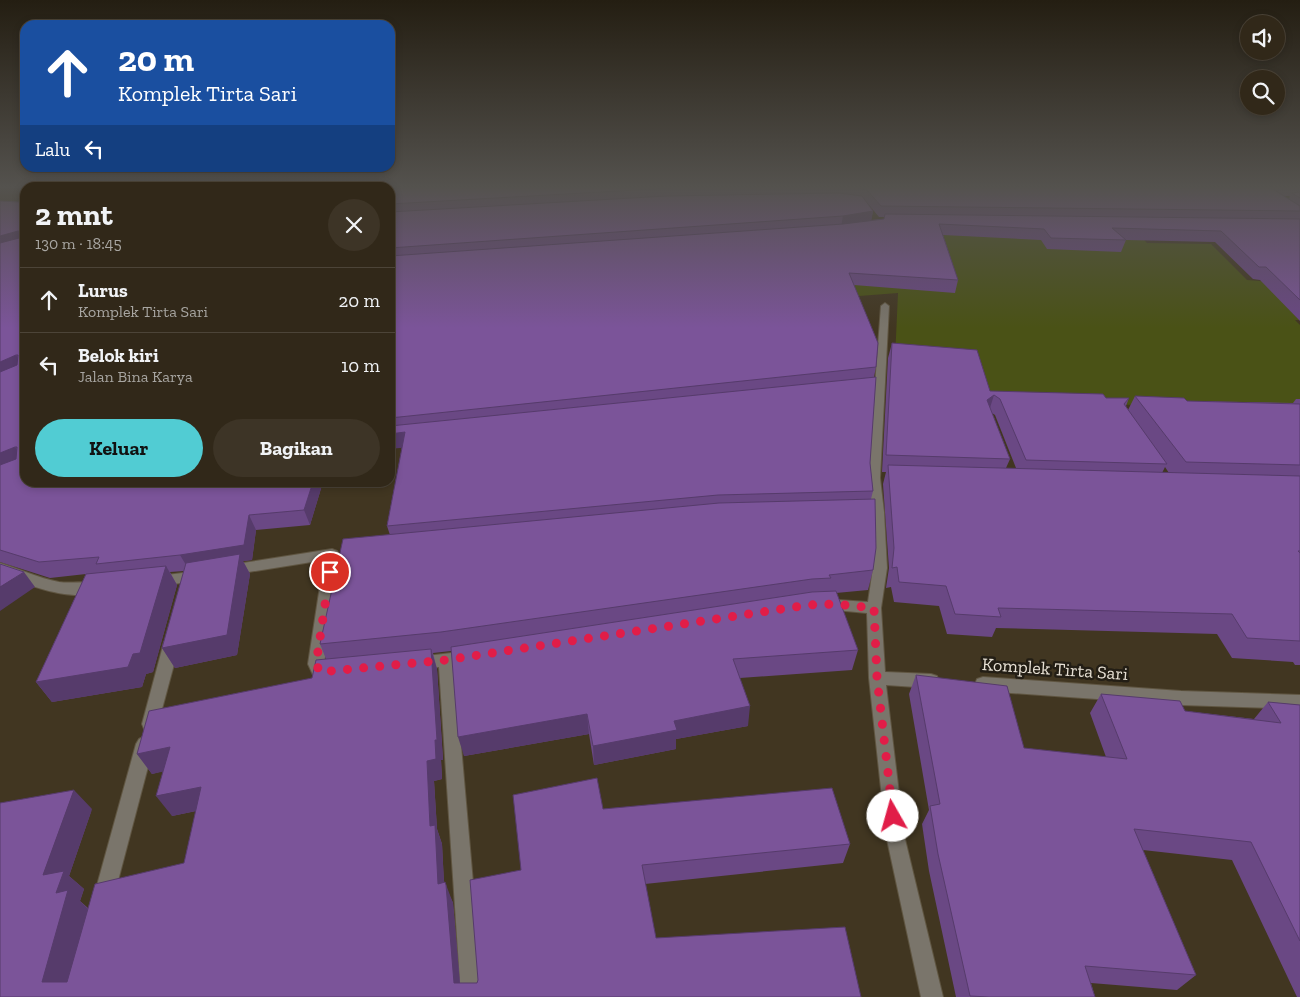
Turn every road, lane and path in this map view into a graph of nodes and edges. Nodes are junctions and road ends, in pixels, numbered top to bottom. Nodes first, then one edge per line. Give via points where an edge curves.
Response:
1 (885, 306) dead end
2 (0, 568) edge
3 (189, 577) junction
4 (141, 583) edge
5 (115, 586) edge
6 (184, 596) edge
7 (808, 605) edge
8 (874, 608) junction
9 (177, 625) edge
10 (486, 654) edge
11 (446, 660) junction
12 (400, 665) edge
13 (338, 672) edge
14 (877, 678) junction
15 (944, 682) edge
16 (963, 683) edge
17 (1300, 702) edge
18 (100, 911) edge
19 (472, 997) edge
20 (932, 997) edge

1 - 8 street via 875,385 879,479 874,512 880,568
2 - 5 street via 66,589
3 - 4 street
3 - 6 street
3 - 13 street via 337,553 316,664 320,672
7 - 8 street
8 - 14 street
9 - 18 street
10 - 11 street
11 - 12 street
11 - 19 street
14 - 15 street
14 - 20 street via 896,835
16 - 17 street, Komplek Tirta Sari via 1181,698

